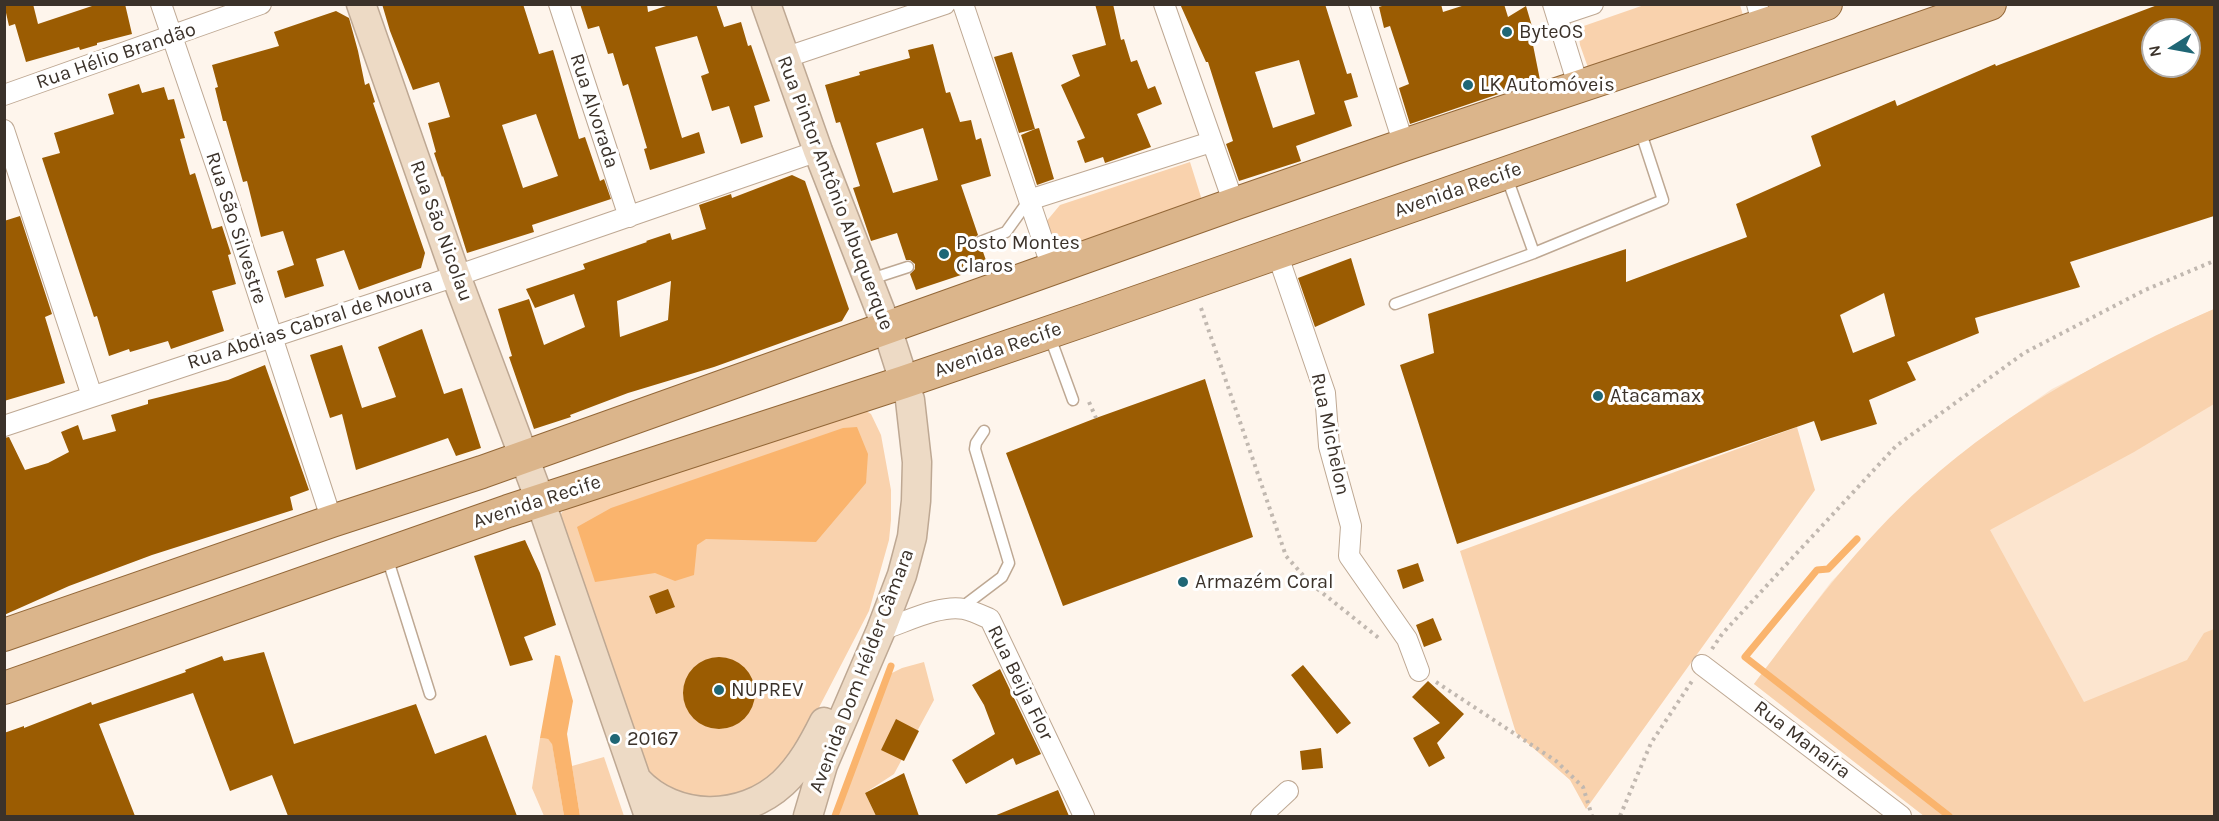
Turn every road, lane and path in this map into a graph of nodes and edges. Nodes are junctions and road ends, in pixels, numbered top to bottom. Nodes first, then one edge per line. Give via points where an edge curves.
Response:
1 (161, 4) edge
2 (261, 4) edge
3 (361, 4) edge
4 (559, 4) edge
5 (766, 4) edge
6 (945, 4) edge
7 (963, 4) edge
8 (1164, 4) edge
9 (1359, 4) edge
10 (1593, 4) edge
11 (1826, 4) edge
12 (1990, 4) edge
13 (1555, 10) edge
14 (1760, 16) edge
15 (172, 37) junction
16 (784, 58) junction
17 (1579, 88) junction
18 (4, 95) edge
19 (1639, 128) junction
20 (4, 130) edge
21 (1211, 142) junction
22 (1404, 145) junction
23 (819, 151) junction
24 (1506, 174) junction
25 (1029, 200) junction
26 (1234, 204) junction
27 (628, 217) junction
28 (980, 242) dead end
29 (1277, 253) junction
30 (1534, 253) junction
31 (2214, 261) edge
32 (908, 267) dead end
33 (1052, 268) junction
34 (456, 276) junction
35 (868, 280) junction
36 (1192, 283) junction
37 (1395, 304) dead end
38 (887, 328) junction
39 (272, 337) junction
40 (1035, 337) junction
41 (904, 382) junction
42 (92, 396) junction
43 (1073, 400) dead end
44 (4, 426) edge
45 (984, 431) dead end
46 (515, 459) junction
47 (531, 503) junction
48 (332, 521) junction
49 (386, 554) junction
50 (961, 608) junction
51 (881, 630) junction
52 (4, 634) edge
53 (1383, 642) dead end
54 (1702, 664) junction
55 (1419, 671) joint
56 (4, 688) edge
57 (430, 694) dead end
58 (1288, 791) dead end
59 (644, 799) edge
60 (670, 816) edge
61 (808, 816) edge
62 (1084, 816) edge
63 (1261, 816) edge
64 (1592, 816) edge
65 (1620, 816) edge
66 (1901, 816) edge

1 - 15 street, Rua São Silvestre
2 - 15 street, Rua Hélio Brandão
3 - 34 main road, Rua São Nicolau
4 - 27 street, Rua Alvorada
5 - 16 main road, Rua Pintor Antônio Albuquerque
6 - 16 street
7 - 25 street
8 - 21 street
9 - 22 street
10 - 13 street
11 - 14 main road
12 - 19 main road, Avenida Recife
13 - 17 street
14 - 17 main road
15 - 18 street, Rua Hélio Brandão
15 - 39 street, Rua São Silvestre
16 - 23 main road, Rua Pintor Antônio Albuquerque
17 - 22 main road
19 - 24 main road, Avenida Recife
19 - 30 lane via 1663,200
20 - 42 street
21 - 25 street
21 - 26 street
22 - 26 main road
23 - 27 street, Rua Abdias Cabral de Moura
23 - 35 main road, Rua Pintor Antônio Albuquerque
24 - 29 main road, Avenida Recife
24 - 30 lane
25 - 28 lane via 1006,232
25 - 33 street
26 - 33 main road
27 - 34 street, Rua Abdias Cabral de Moura
29 - 36 main road, Avenida Recife
29 - 55 street, Rua Michelon via 1325,393 1329,446 1351,526 1349,556 1407,639
30 - 37 lane
31 - 54 path via 2145,290 2024,353 1896,446 1722,634
32 - 35 lane
33 - 38 main road
34 - 39 street, Rua Abdias Cabral de Moura
34 - 46 main road, Rua São Nicolau
35 - 38 main road, Rua Pintor Antônio Albuquerque
36 - 40 main road, Avenida Recife
36 - 53 path via 1286,556 1310,583
38 - 41 main road, Rua Pintor Antônio Albuquerque
38 - 46 main road
39 - 42 street, Rua Abdias Cabral de Moura
39 - 48 street, Rua São Silvestre
40 - 41 main road, Avenida Recife
40 - 43 lane via 1052,344
41 - 47 main road, Avenida Recife
41 - 51 main road, Avenida Dom Hélder Câmara via 916,452 916,501 902,575
42 - 44 street, Rua Abdias Cabral de Moura
45 - 50 lane via 975,449 1009,563 1002,577
46 - 47 main road
46 - 48 main road
47 - 49 main road, Avenida Recife
47 - 59 main road via 608,743 630,786
48 - 52 main road
49 - 56 main road, Avenida Recife
49 - 57 lane
50 - 51 street via 937,611
50 - 62 street, Rua Beija Flor via 990,619
51 - 59 main road via 842,688 807,753 781,785 743,807 714,814 682,811 661,801
51 - 61 main road, Avenida Dom Hélder Câmara via 824,765
54 - 65 path via 1651,743
54 - 66 street, Rua Manaíra
55 - 64 path via 1556,761 1583,787
58 - 63 street
59 - 60 main road

